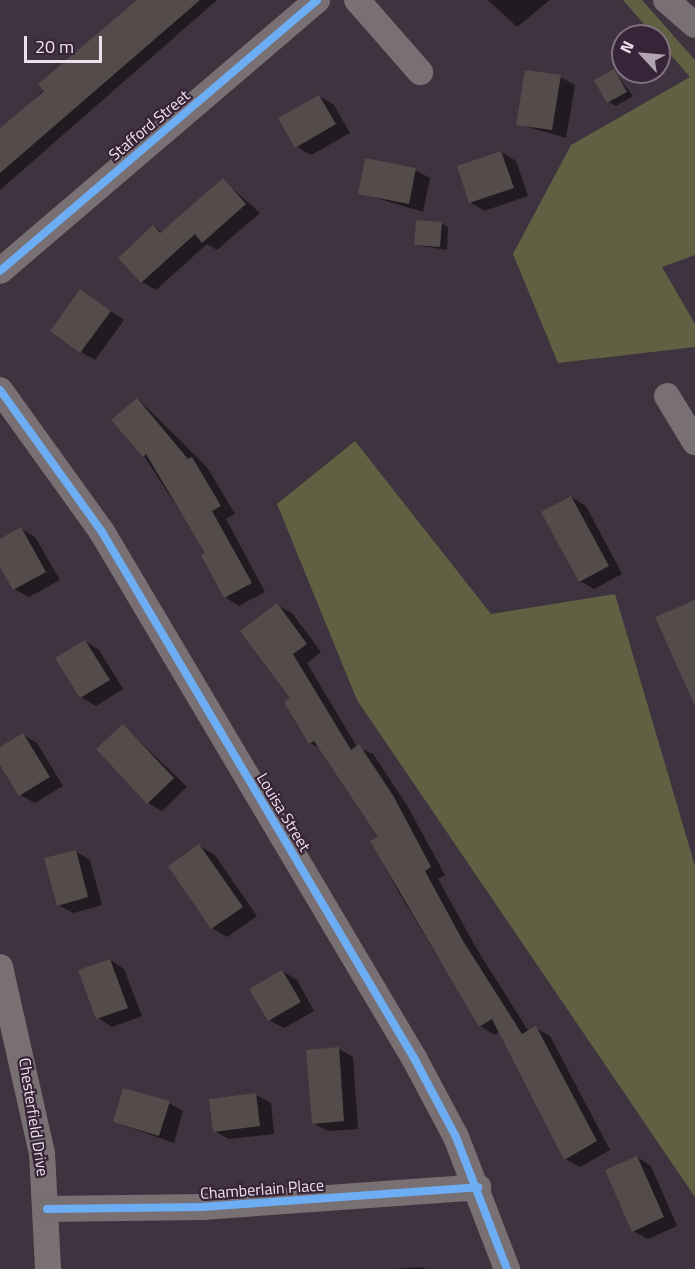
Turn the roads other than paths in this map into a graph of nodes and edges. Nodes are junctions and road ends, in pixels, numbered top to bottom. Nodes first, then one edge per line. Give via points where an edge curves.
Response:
1 (317, 0) edge
2 (357, 0) edge
3 (666, 0) edge
4 (695, 25) edge
5 (420, 72) dead end
6 (0, 271) edge
7 (0, 390) edge
8 (667, 396) dead end
9 (695, 442) edge
10 (0, 967) edge
11 (478, 1187) junction
12 (47, 1209) junction
13 (48, 1269) edge
14 (507, 1269) edge

1 - 6 street, Stafford Street
2 - 5 street
3 - 4 street
7 - 11 street, Louisa Street via 102,532 414,1058
8 - 9 street
10 - 12 street, Chesterfield Drive via 27,1067
11 - 12 street, Chamberlain Place via 202,1208
11 - 14 street, Louisa Street
12 - 13 street, Chesterfield Drive

